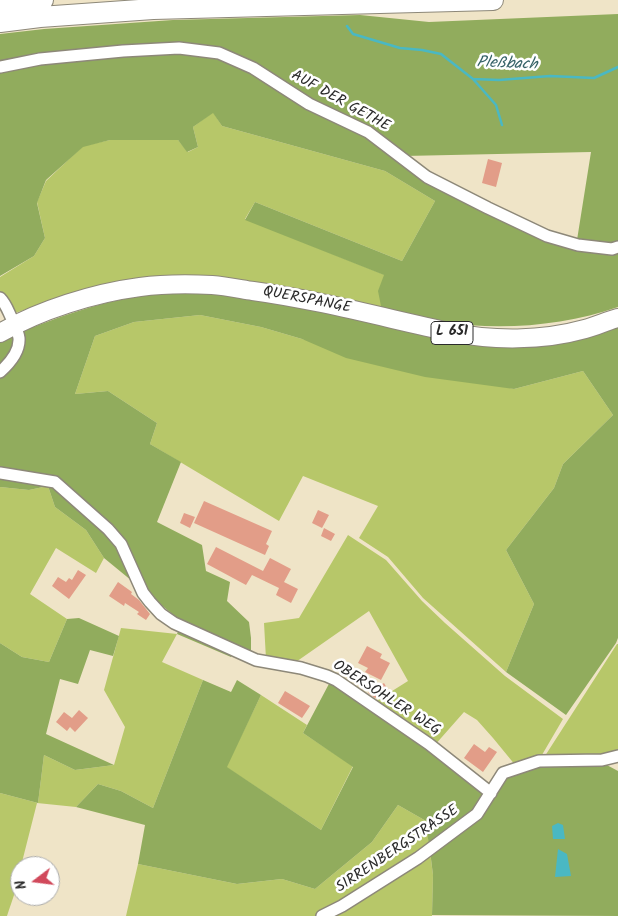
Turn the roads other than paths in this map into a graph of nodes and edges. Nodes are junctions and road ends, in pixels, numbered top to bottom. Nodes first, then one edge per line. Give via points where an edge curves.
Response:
1 (43, 0) edge
2 (493, 0) edge
3 (0, 5) edge
4 (0, 22) edge
5 (0, 67) edge
6 (618, 248) edge
7 (0, 298) edge
8 (618, 318) edge
9 (7, 329) edge
10 (0, 372) edge
11 (0, 473) edge
12 (618, 756) edge
13 (490, 793) junction
14 (322, 916) edge

1 - 3 highway
2 - 4 highway via 153,9
5 - 6 street, AUF DER GETHE via 40,58 123,51 179,48 219,53 253,68 308,104 368,132 427,177 488,208 547,236 578,245
7 - 9 street via 5,303
8 - 9 main road, QUERSPANGE / L 651 via 556,335 475,336 288,295 213,285 186,285 141,287 92,297
9 - 10 street via 19,340 18,348
11 - 13 street, OBERSOHLER WEG via 55,482 121,544 143,592 161,614 174,623 256,660 301,668 336,680 430,744
12 - 13 street, SIRRENBERGSTRASSE via 602,760 539,761 503,773
13 - 14 street, SIRRENBERGSTRASSE via 477,814 418,858

